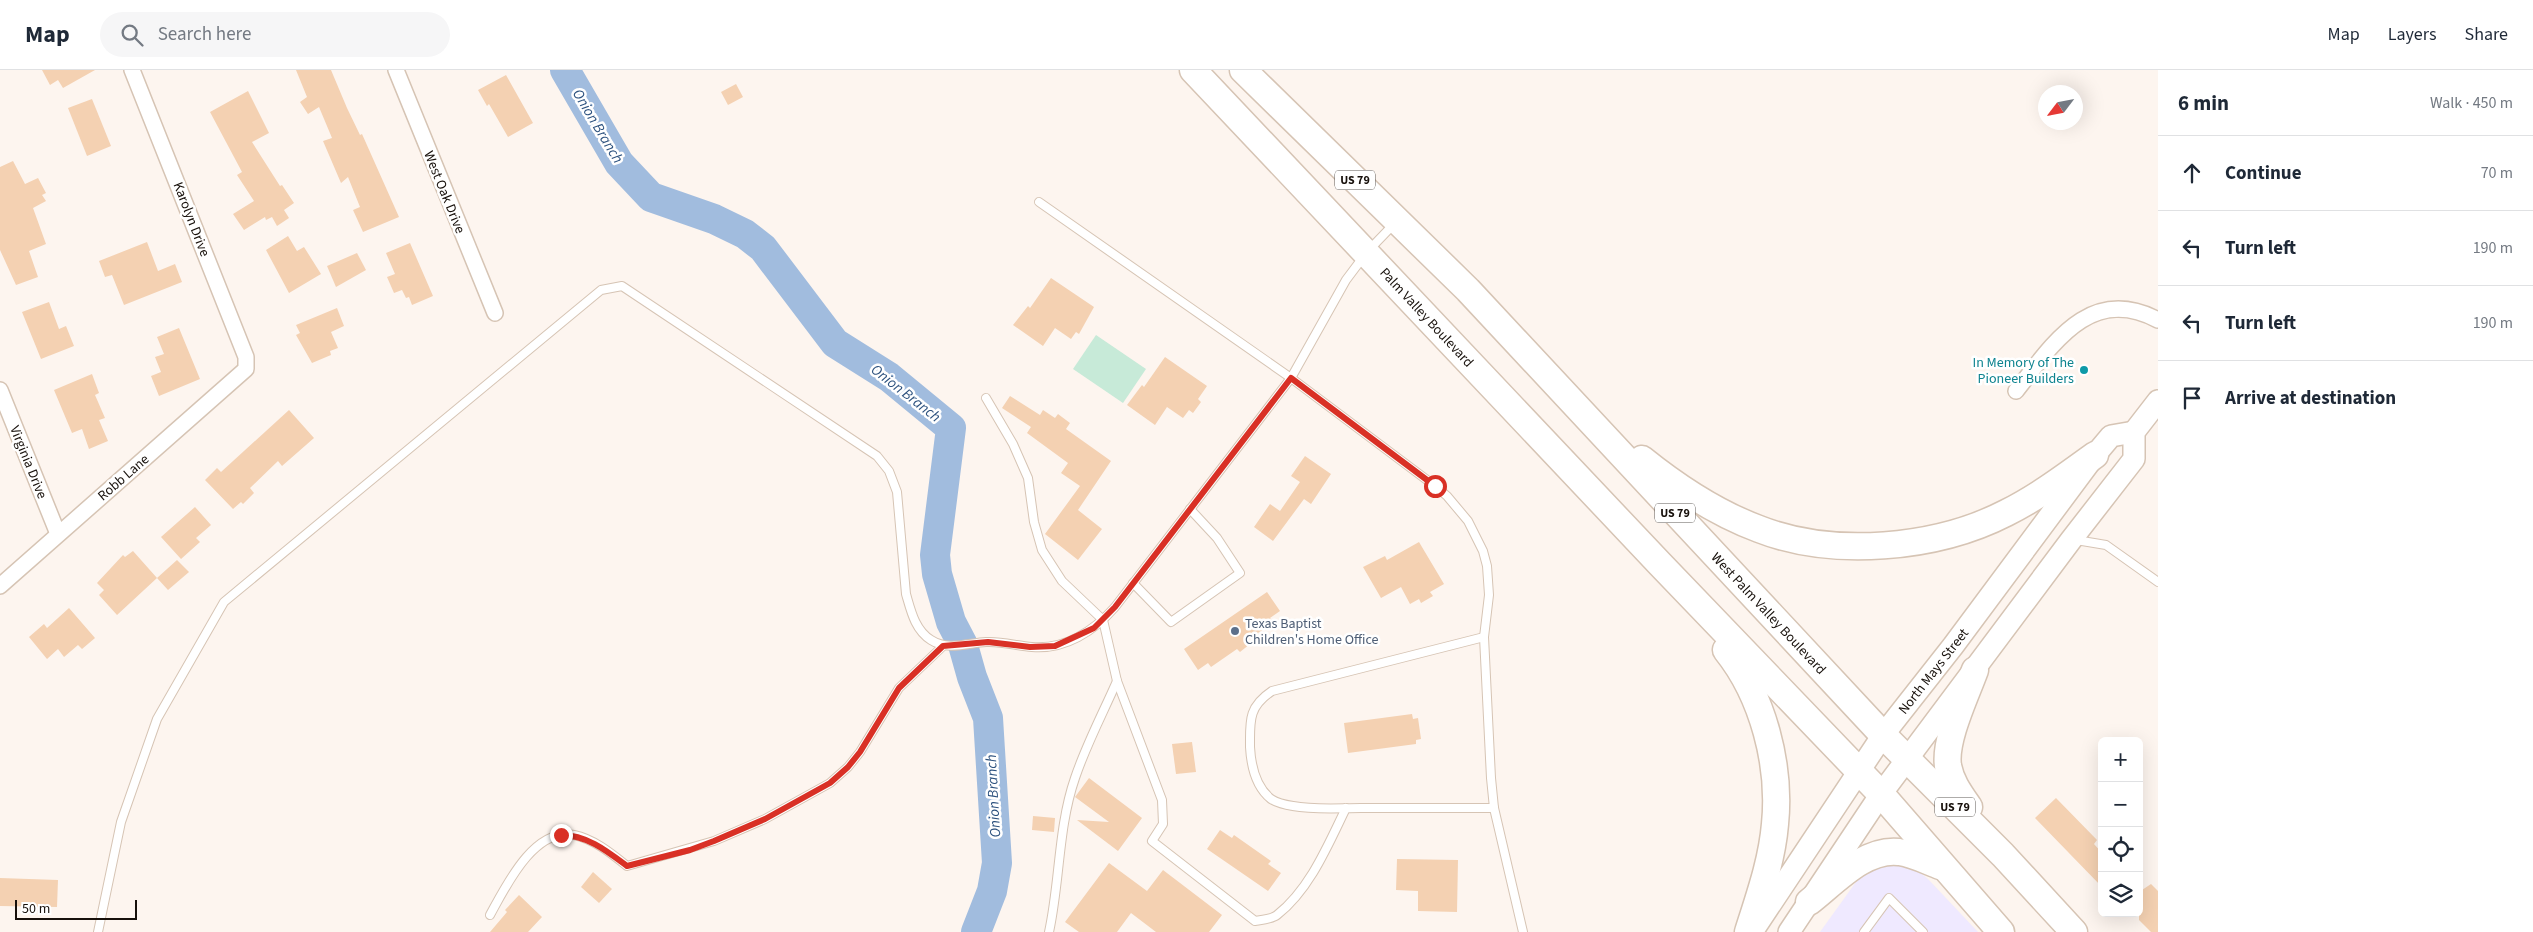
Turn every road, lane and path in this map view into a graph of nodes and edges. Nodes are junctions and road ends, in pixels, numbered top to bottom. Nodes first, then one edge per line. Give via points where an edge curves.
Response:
1 (132, 70) edge
2 (396, 70) edge
3 (1193, 70) edge
4 (1242, 70) edge
5 (1038, 202) dead end
6 (1397, 221) junction
7 (1367, 252) junction
8 (495, 313) dead end
9 (2158, 320) edge
10 (246, 369) joint
11 (1291, 378) junction
12 (0, 390) edge
13 (2016, 391) dead end
14 (1566, 397) junction
15 (986, 398) dead end
16 (2156, 409) edge
17 (2134, 432) junction
18 (2095, 455) junction
19 (1190, 509) junction
20 (58, 534) junction
21 (2071, 540) junction
22 (1660, 564) junction
23 (2158, 582) edge
24 (1133, 583) junction
25 (0, 586) edge
26 (1103, 620) junction
27 (1484, 637) junction
28 (943, 646) junction
29 (1975, 670) junction
30 (1118, 681) junction
31 (1883, 735) junction
32 (1908, 760) junction
33 (1859, 772) junction
34 (1880, 794) junction
35 (1346, 808) junction
36 (1494, 808) junction
37 (2002, 855) junction
38 (1943, 867) junction
39 (1809, 902) junction
40 (490, 915) dead end
41 (1522, 929) edge
42 (98, 932) edge
43 (1049, 932) edge
44 (1514, 932) edge
45 (1750, 932) edge
46 (1789, 932) edge
47 (1864, 932) edge
48 (1923, 932) edge
49 (2001, 932) edge
50 (2074, 932) edge

1 - 10 street, Karolyn Drive via 246,357
2 - 8 street, West Oak Drive
3 - 7 highway, Palm Valley Boulevard / US 79
4 - 6 highway, US 79
5 - 11 lane
6 - 7 lane
6 - 14 highway, West Palm Valley Boulevard / US 79 via 1468,290
7 - 11 lane via 1346,280
7 - 22 highway, Palm Valley Boulevard / US 79
9 - 13 street via 2134,310 2116,309 2085,317 2057,339
10 - 20 street, Robb Lane
11 - 19 lane
11 - 27 lane via 1435,486 1460,510 1476,537 1487,566 1489,595
12 - 20 street, Virginia Drive
14 - 18 highway via 1651,466 1703,503 1760,530 1812,542 1898,544 1951,534 2005,514 2029,501
14 - 31 highway, West Palm Valley Boulevard / US 79
15 - 26 lane via 1013,444 1028,478 1035,529 1042,550 1062,580
16 - 17 main road
17 - 18 main road, North Mays Street via 2111,436
17 - 21 main road via 2134,459
18 - 31 main road, North Mays Street
19 - 24 lane
19 - 24 lane via 1217,538 1240,573 1171,622
20 - 25 street, Robb Lane
21 - 23 lane via 2106,545
21 - 29 main road
22 - 33 highway, US 79
22 - 45 highway via 1741,672 1760,713 1770,748 1775,784 1775,824
24 - 26 lane
26 - 28 lane via 1084,634 1055,646 988,642
26 - 30 lane
27 - 35 lane via 1285,687 1272,691 1257,704 1250,724 1251,755 1264,792 1273,800 1294,807
27 - 36 lane
28 - 40 lane via 899,688 848,767 810,796 714,841 627,866 575,835 551,838 529,854
28 - 42 lane via 929,640 916,626 906,594 897,492 889,471 877,456 622,286 601,290 224,602 157,719 121,822
29 - 32 main road
29 - 37 highway via 1952,735 1948,765 1956,789
30 - 35 lane via 1162,800 1164,824 1152,841 1255,921 1276,916 1294,896 1320,861
30 - 43 lane via 1074,779
31 - 32 highway, West Palm Valley Boulevard / US 79
31 - 33 main road, North Mays Street
32 - 34 main road
32 - 37 highway, West Palm Valley Boulevard / US 79
33 - 34 highway, US 79
33 - 45 main road, North Mays Street
34 - 38 highway, US 79
34 - 39 main road
35 - 36 lane
36 - 41 lane
37 - 50 highway, West Palm Valley Boulevard / US 79
38 - 39 highway via 1899,852 1880,853 1858,864
38 - 49 highway, US 79
39 - 46 main road
41 - 44 lane
47 - 48 lane via 1889,898

